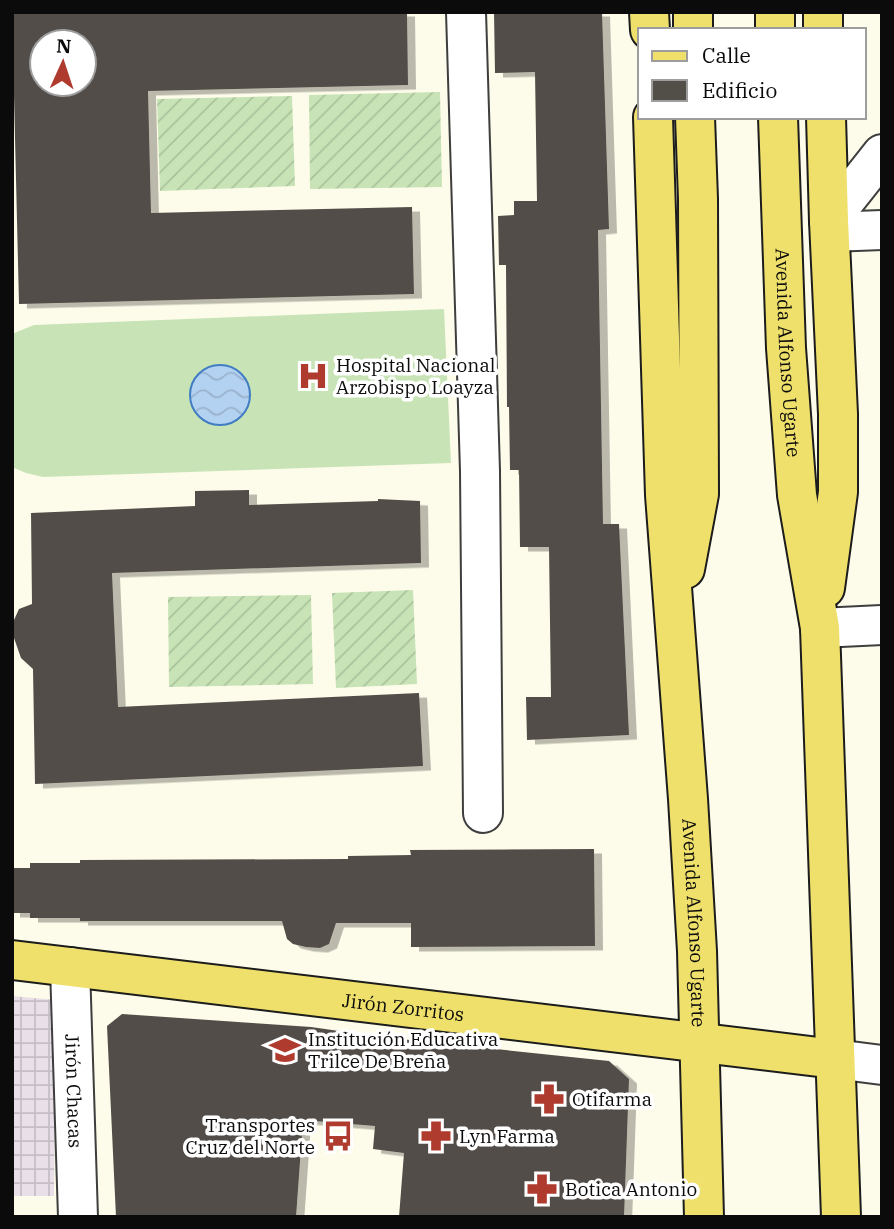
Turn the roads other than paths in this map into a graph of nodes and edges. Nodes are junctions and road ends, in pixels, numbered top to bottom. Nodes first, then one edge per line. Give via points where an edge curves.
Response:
1 (466, 12) edge
2 (653, 119) edge
3 (695, 119) edge
4 (778, 119) edge
5 (826, 119) edge
6 (882, 154) edge
7 (829, 226) junction
8 (882, 230) edge
9 (882, 625) edge
10 (675, 628) junction
11 (820, 628) junction
12 (483, 813) dead end
13 (12, 960) edge
14 (70, 967) junction
15 (699, 1043) junction
16 (835, 1059) junction
17 (882, 1065) edge
18 (78, 1217) edge
19 (704, 1217) edge
20 (841, 1217) edge

1 - 12 street via 480,471
2 - 10 main road, Avenida Alfonso Ugarte
3 - 10 main road, Avenida Alfonso Ugarte via 699,494
4 - 11 main road, Avenida Alfonso Ugarte via 786,348 797,495
5 - 7 main road, Avenida Alfonso Ugarte
6 - 7 street
7 - 8 street
7 - 11 main road, Avenida Alfonso Ugarte via 838,492
9 - 11 street
10 - 15 main road, Avenida Alfonso Ugarte
11 - 16 main road, Avenida Alfonso Ugarte
13 - 14 main road, Jirón Zorritos
14 - 15 main road, Jirón Zorritos
14 - 18 street, Jirón Chacas
15 - 16 main road, Jirón Zorritos
15 - 19 main road, Avenida Alfonso Ugarte
16 - 17 street
16 - 20 main road, Avenida Alfonso Ugarte

